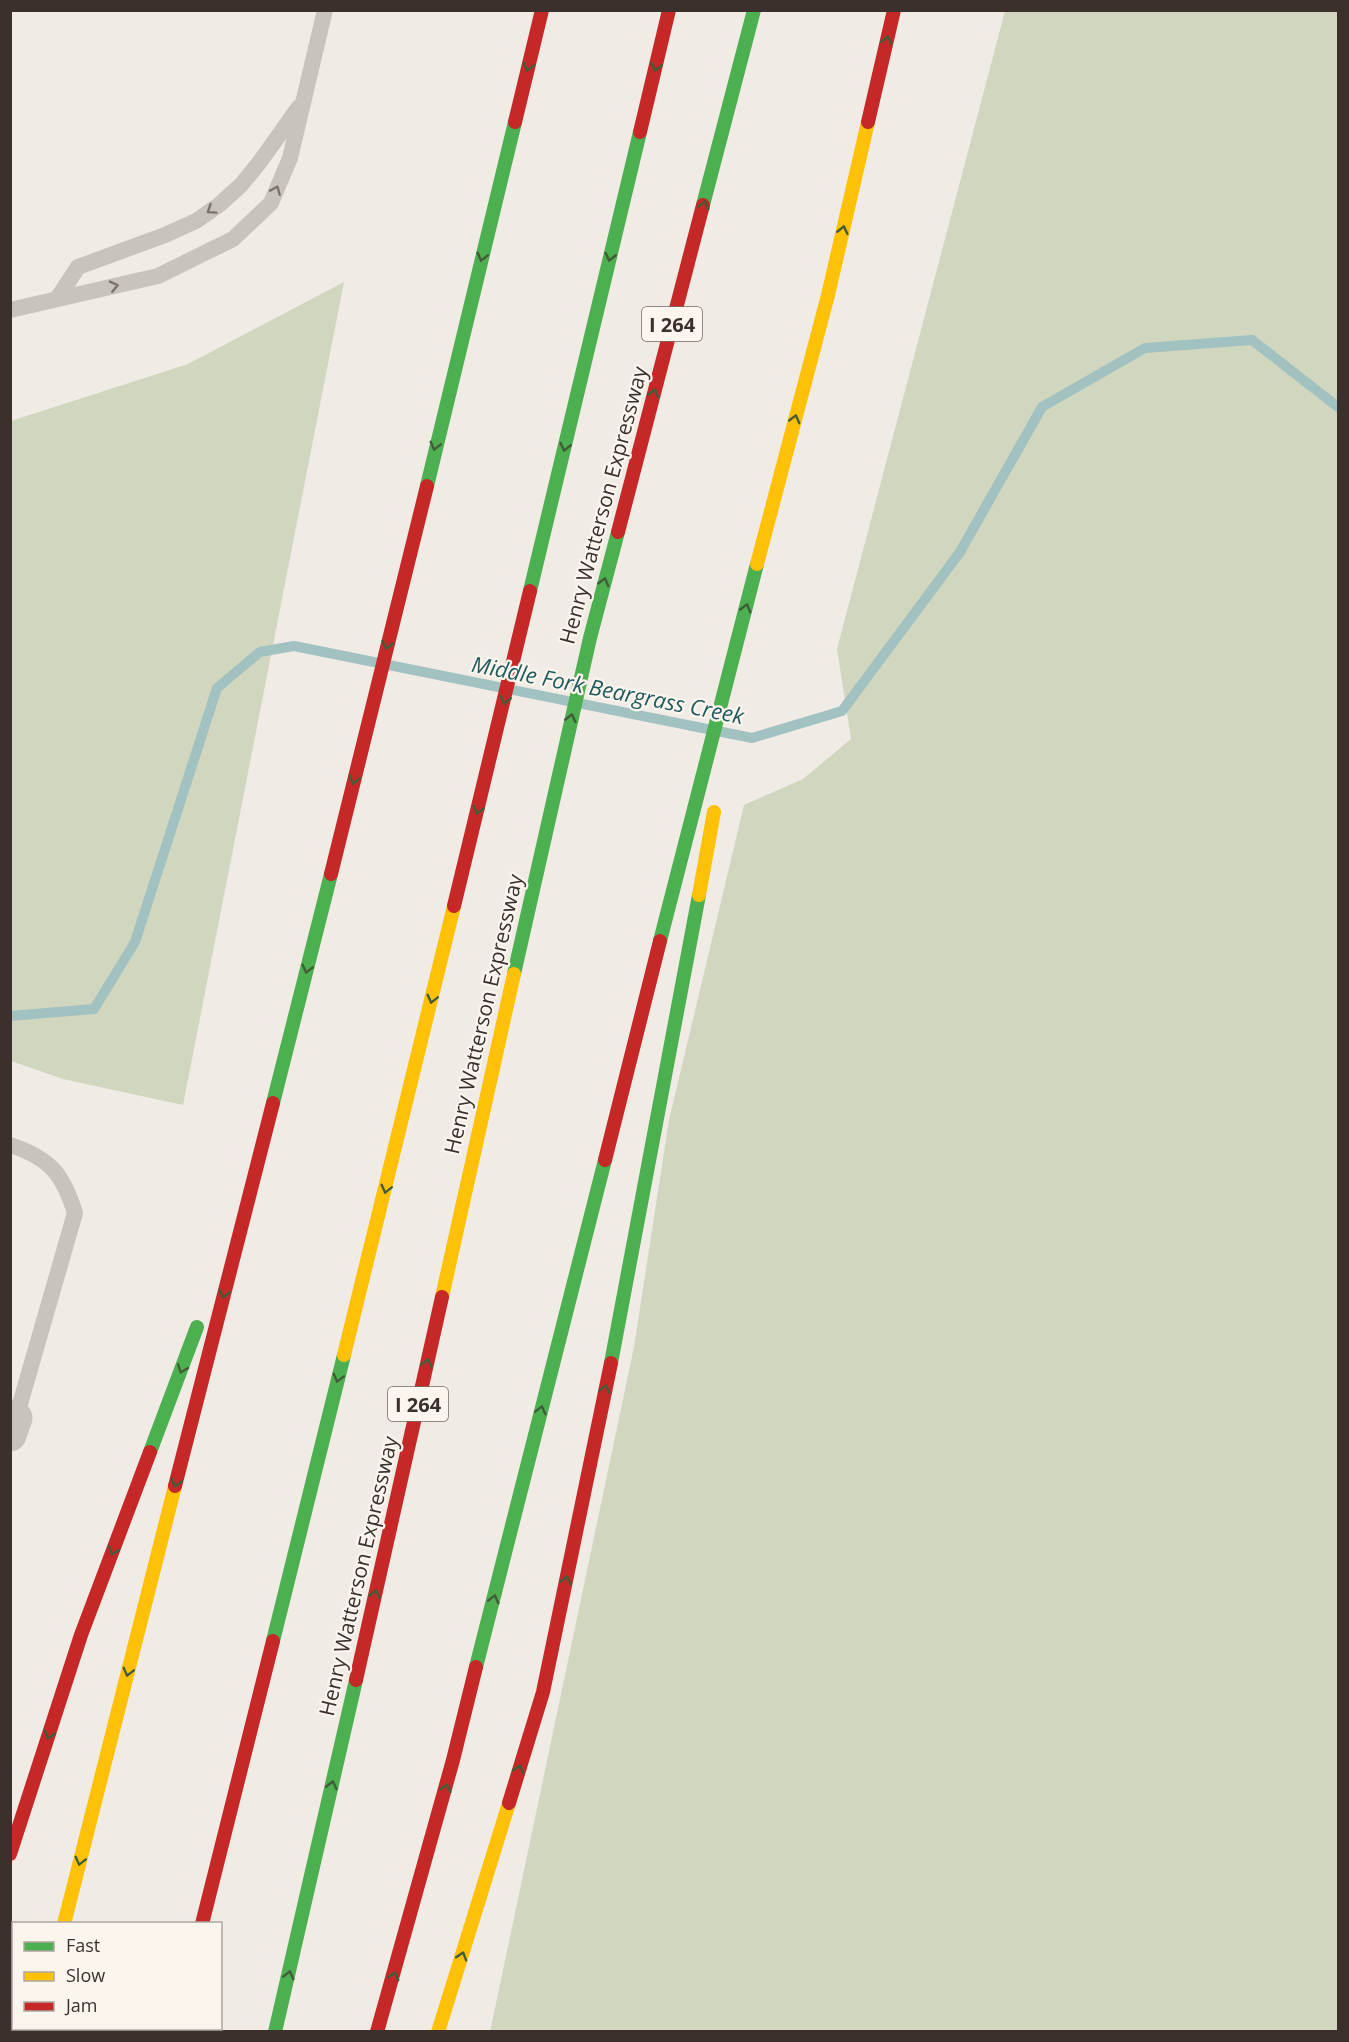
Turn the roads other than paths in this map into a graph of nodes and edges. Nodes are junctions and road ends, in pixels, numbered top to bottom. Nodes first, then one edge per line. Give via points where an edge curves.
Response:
1 (325, 10) edge
2 (542, 10) edge
3 (669, 10) edge
4 (754, 10) edge
5 (894, 10) edge
6 (302, 102) junction
7 (57, 299) junction
8 (10, 310) edge
9 (731, 665) junction
10 (719, 765) dead end
11 (715, 804) dead end
12 (10, 1145) edge
13 (254, 1176) junction
14 (212, 1288) dead end
15 (204, 1311) dead end
16 (12, 1423) edge
17 (10, 1854) edge
18 (64, 1922) edge
19 (202, 1922) edge
20 (275, 2031) edge
21 (376, 2031) edge
22 (438, 2031) edge

1 - 6 lane
2 -> 13 highway via 369,724
3 -> 19 highway via 492,753
20 -> 4 highway, Henry Watterson Expressway / I 264 via 590,638
9 -> 5 highway via 828,295
6 -> 7 lane via 259,163 219,205 165,235 78,267
7 -> 6 lane via 158,276 234,239 271,203 290,158
7 - 8 lane
9 - 10 highway
21 -> 9 highway via 453,1760
22 -> 11 highway via 543,1692 610,1367
12 - 16 lane via 30,1151 53,1167 69,1192 75,1213
13 - 14 highway
13 -> 18 highway
15 -> 17 highway via 81,1635

